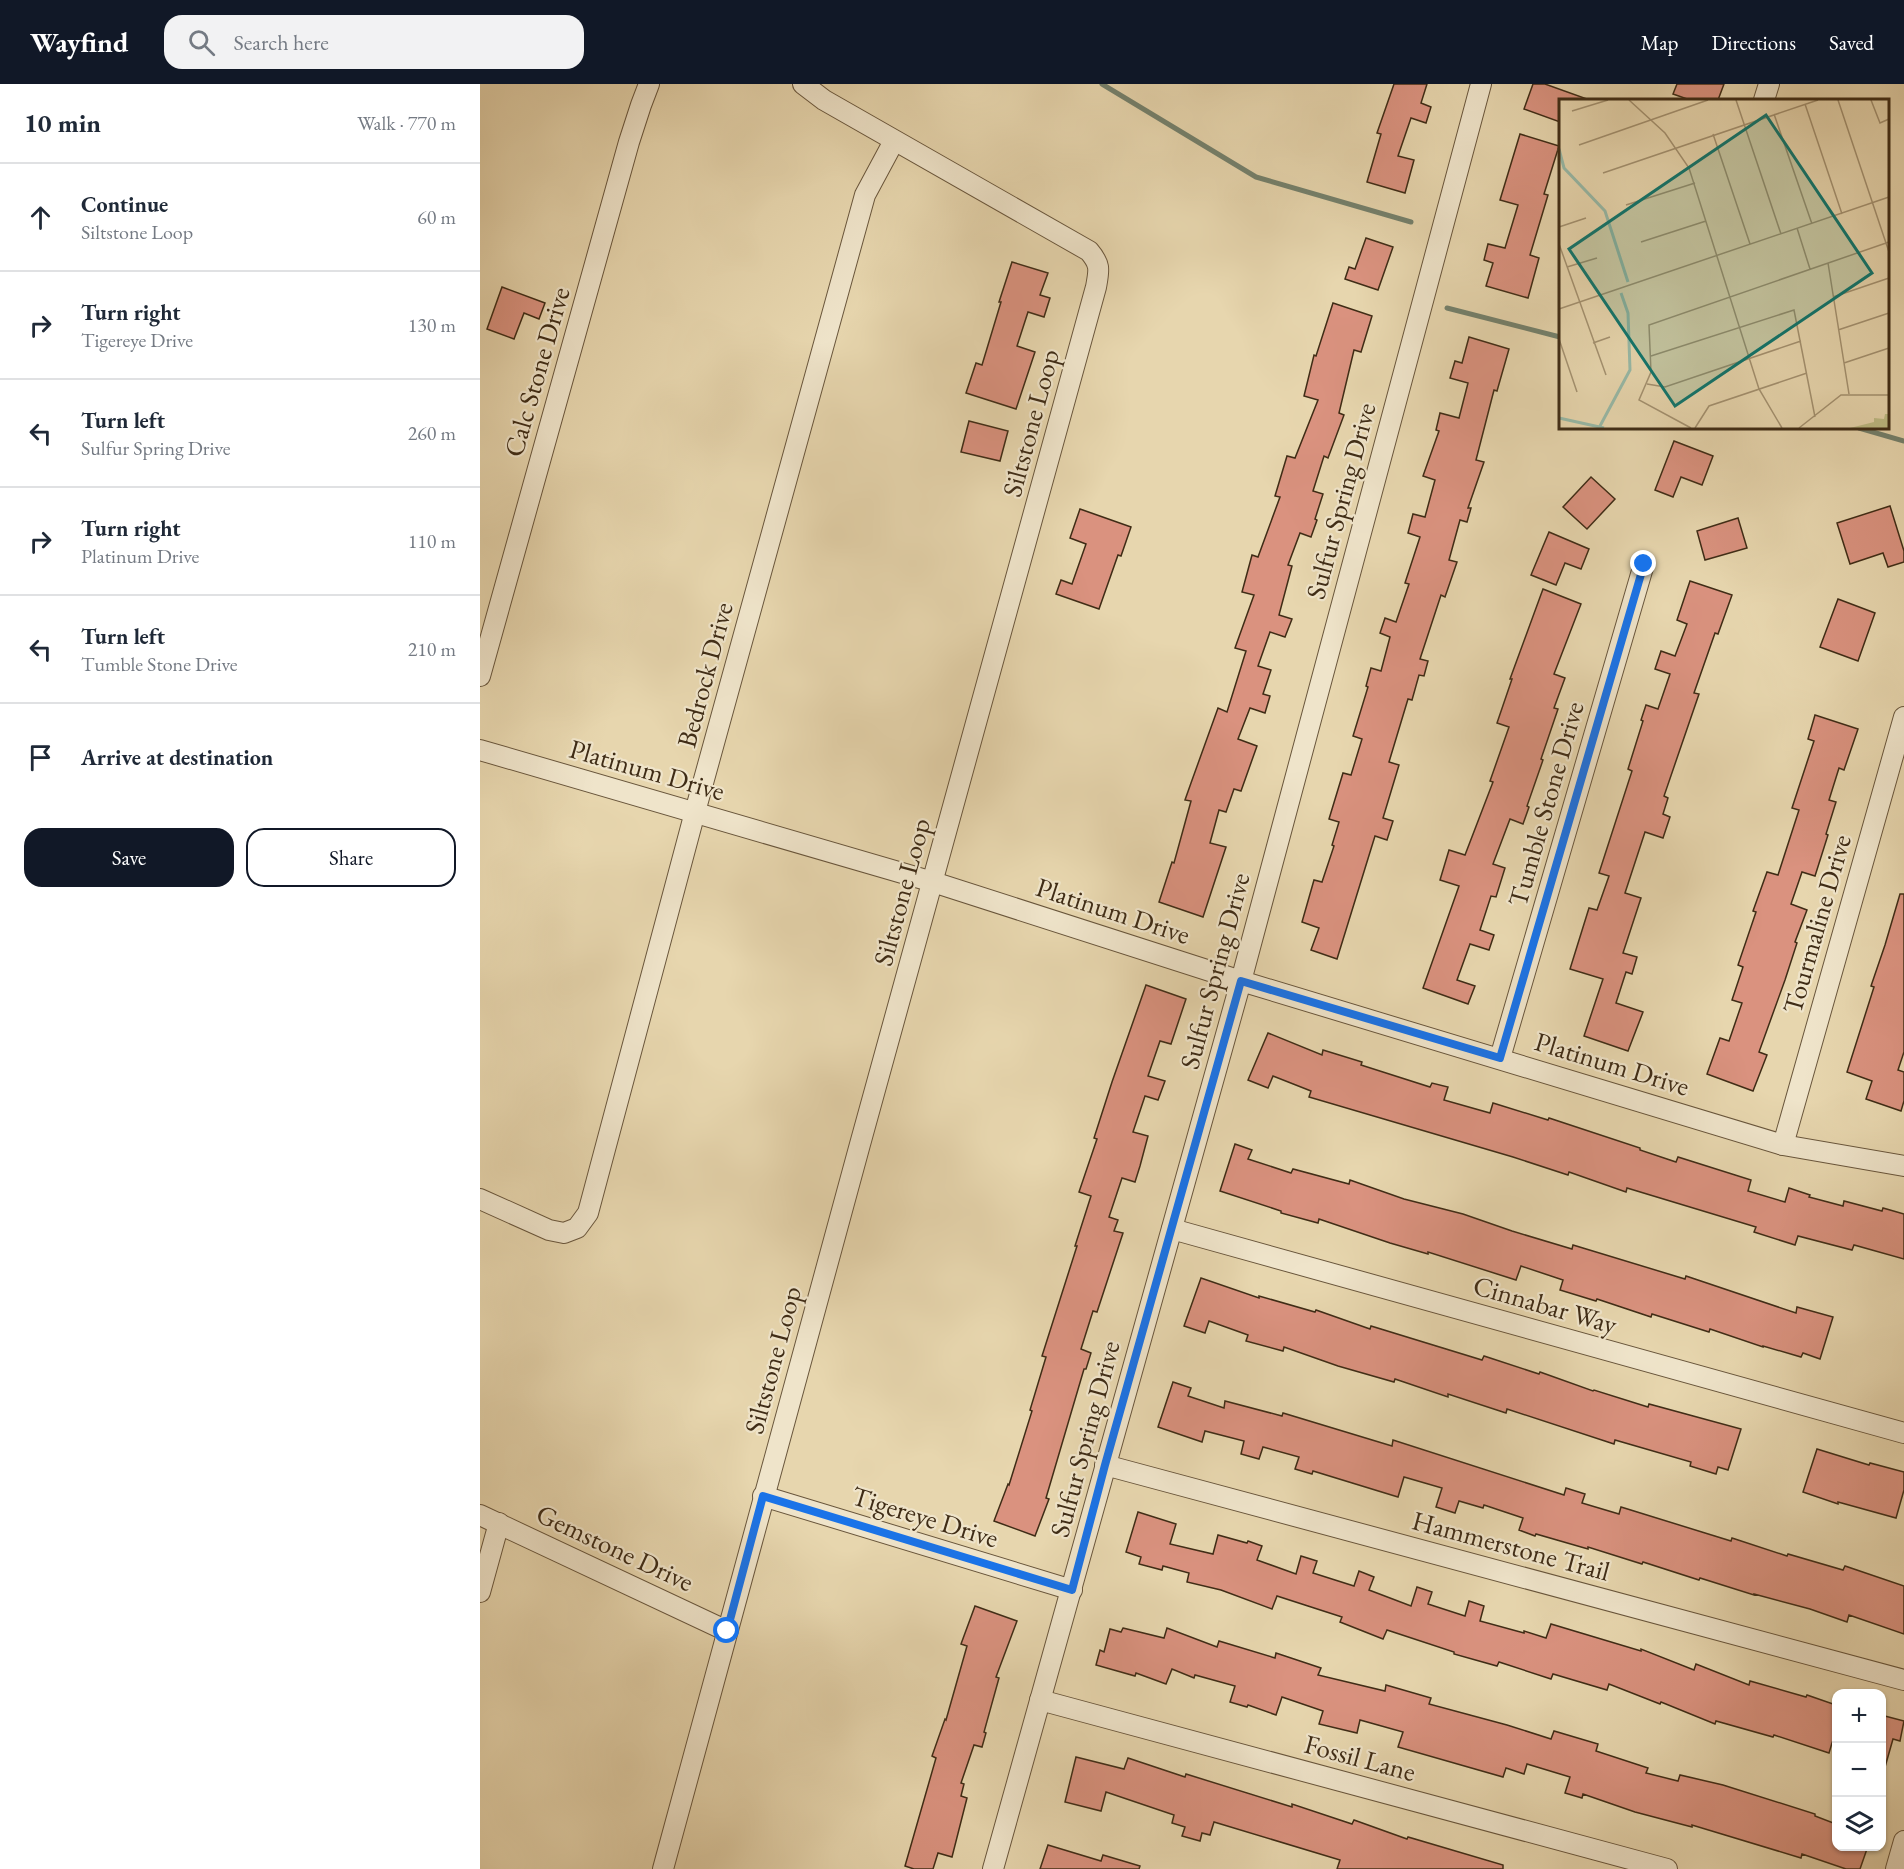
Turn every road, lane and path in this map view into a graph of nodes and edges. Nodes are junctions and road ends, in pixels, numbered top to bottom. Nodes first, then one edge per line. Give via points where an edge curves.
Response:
1 (649, 84) edge
2 (802, 84) edge
3 (1481, 84) edge
4 (1769, 84) edge
5 (1764, 99) edge
6 (894, 141) junction
7 (1644, 564) dead end
8 (480, 676) edge
9 (1904, 717) edge
10 (480, 750) edge
11 (695, 812) junction
12 (933, 882) junction
13 (1241, 981) junction
14 (1500, 1058) junction
15 (1783, 1145) junction
16 (1904, 1166) edge
17 (480, 1199) edge
18 (1172, 1229) junction
19 (1904, 1433) edge
20 (1105, 1465) junction
21 (763, 1496) junction
22 (480, 1515) edge
23 (499, 1523) junction
24 (1072, 1590) junction
25 (480, 1592) edge
26 (727, 1631) junction
27 (1904, 1680) edge
28 (1040, 1700) junction
29 (1904, 1841) edge
30 (663, 1869) edge
31 (993, 1869) edge
32 (1667, 1869) edge
33 (1896, 1869) edge

1 - 8 street, Calc Stone Drive via 629,142
2 - 6 street, Siltstone Loop
3 - 13 street, Sulfur Spring Drive
4 - 5 street
6 - 11 street, Bedrock Drive via 865,195
6 - 12 street, Siltstone Loop via 1089,251 1099,270
7 - 14 street, Tumble Stone Drive
9 - 15 street, Tourmaline Drive
10 - 11 street, Platinum Drive
11 - 12 street, Platinum Drive
11 - 17 street, Bedrock Drive via 588,1213 577,1228 564,1233
12 - 13 street, Platinum Drive
12 - 21 street, Siltstone Loop
13 - 14 street, Platinum Drive
13 - 18 street, Sulfur Spring Drive
14 - 15 street, Platinum Drive
15 - 16 street, Platinum Drive
18 - 19 street, Cinnabar Way
18 - 20 street, Sulfur Spring Drive
20 - 24 street, Sulfur Spring Drive
20 - 27 street, Hammerstone Trail
21 - 24 street, Tigereye Drive
21 - 26 street, Siltstone Loop
22 - 23 street, Gemstone Drive
23 - 25 street
23 - 26 street, Gemstone Drive
24 - 28 street, Sulfur Spring Drive
26 - 30 street, Siltstone Loop
28 - 31 street, Sulfur Spring Drive
28 - 32 street, Fossil Lane
29 - 33 street

